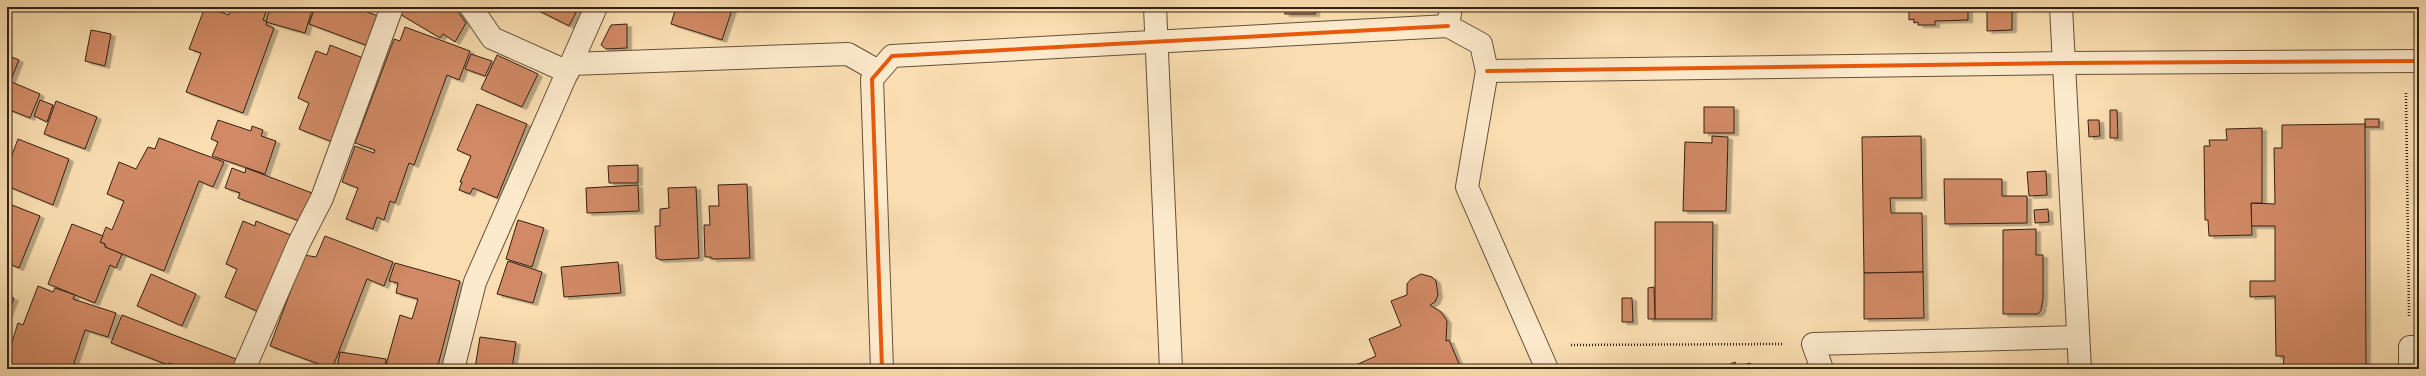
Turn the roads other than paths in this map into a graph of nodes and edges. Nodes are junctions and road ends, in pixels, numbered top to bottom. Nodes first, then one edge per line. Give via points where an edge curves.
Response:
1 (392, 7) edge
2 (471, 7) edge
3 (596, 7) edge
4 (1155, 7) edge
5 (2061, 7) edge
6 (1449, 17) edge
7 (1157, 43) junction
8 (2412, 61) edge
9 (2064, 63) junction
10 (570, 68) junction
11 (878, 71) junction
12 (1487, 71) junction
13 (2078, 337) junction
14 (2414, 347) edge
15 (244, 369) edge
16 (453, 369) edge
17 (882, 369) edge
18 (1171, 369) edge
19 (1547, 369) edge
20 (1822, 369) edge
21 (2080, 369) edge
22 (2410, 369) edge

1 - 15 street via 322,198 299,243
2 - 10 street via 492,38
3 - 10 street
4 - 7 street
5 - 9 street
6 - 7 street
6 - 12 street via 1481,44
7 - 11 street via 892,56
7 - 18 street
8 - 9 street
9 - 12 street
9 - 13 street
10 - 11 street via 848,54
10 - 16 street via 476,282
11 - 17 street via 872,79
12 - 19 street via 1467,187
13 - 20 street via 1813,344
13 - 21 street
14 - 22 street

